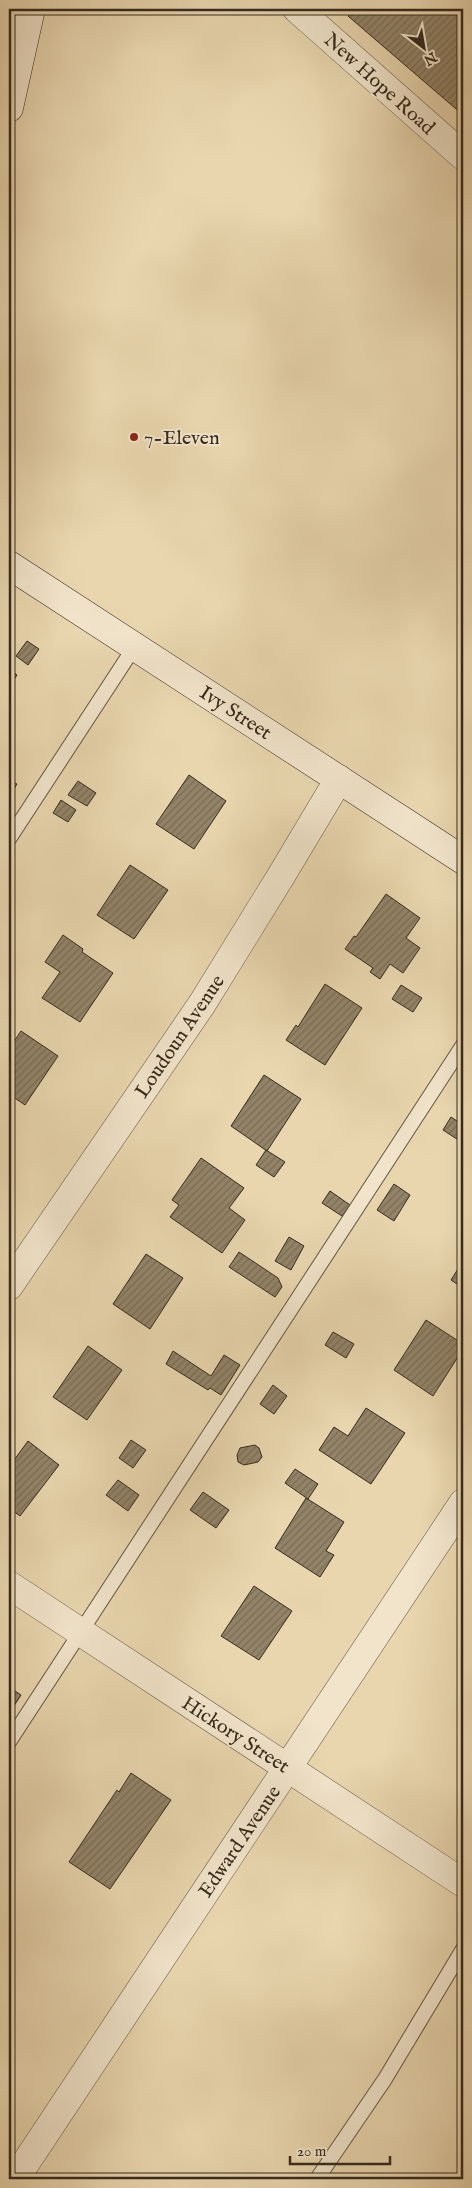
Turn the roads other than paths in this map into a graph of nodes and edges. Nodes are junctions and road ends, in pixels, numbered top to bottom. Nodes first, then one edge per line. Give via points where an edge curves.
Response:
1 (31, 9) edge
2 (297, 9) edge
3 (9, 108) edge
4 (463, 156) edge
5 (9, 565) edge
6 (135, 646) junction
7 (339, 779) junction
8 (9, 839) edge
9 (463, 860) edge
10 (463, 1045) edge
11 (9, 1286) edge
12 (463, 1503) edge
13 (9, 1585) edge
14 (81, 1632) junction
15 (9, 1742) edge
16 (288, 1768) junction
17 (463, 1883) edge
18 (463, 1949) edge
19 (15, 2179) edge
20 (317, 2179) edge

1 - 3 street
2 - 4 street, New Hope Road
5 - 6 street, Ivy Street
6 - 7 street, Ivy Street
6 - 8 lane
7 - 9 street, Ivy Street
7 - 11 street, Loudoun Avenue via 202,1004
10 - 14 lane
12 - 16 street, Edward Avenue
13 - 14 street, Hickory Street
14 - 15 lane
14 - 16 street, Hickory Street
16 - 17 street, Hickory Street
16 - 19 street, Edward Avenue
18 - 20 lane via 385,2079

